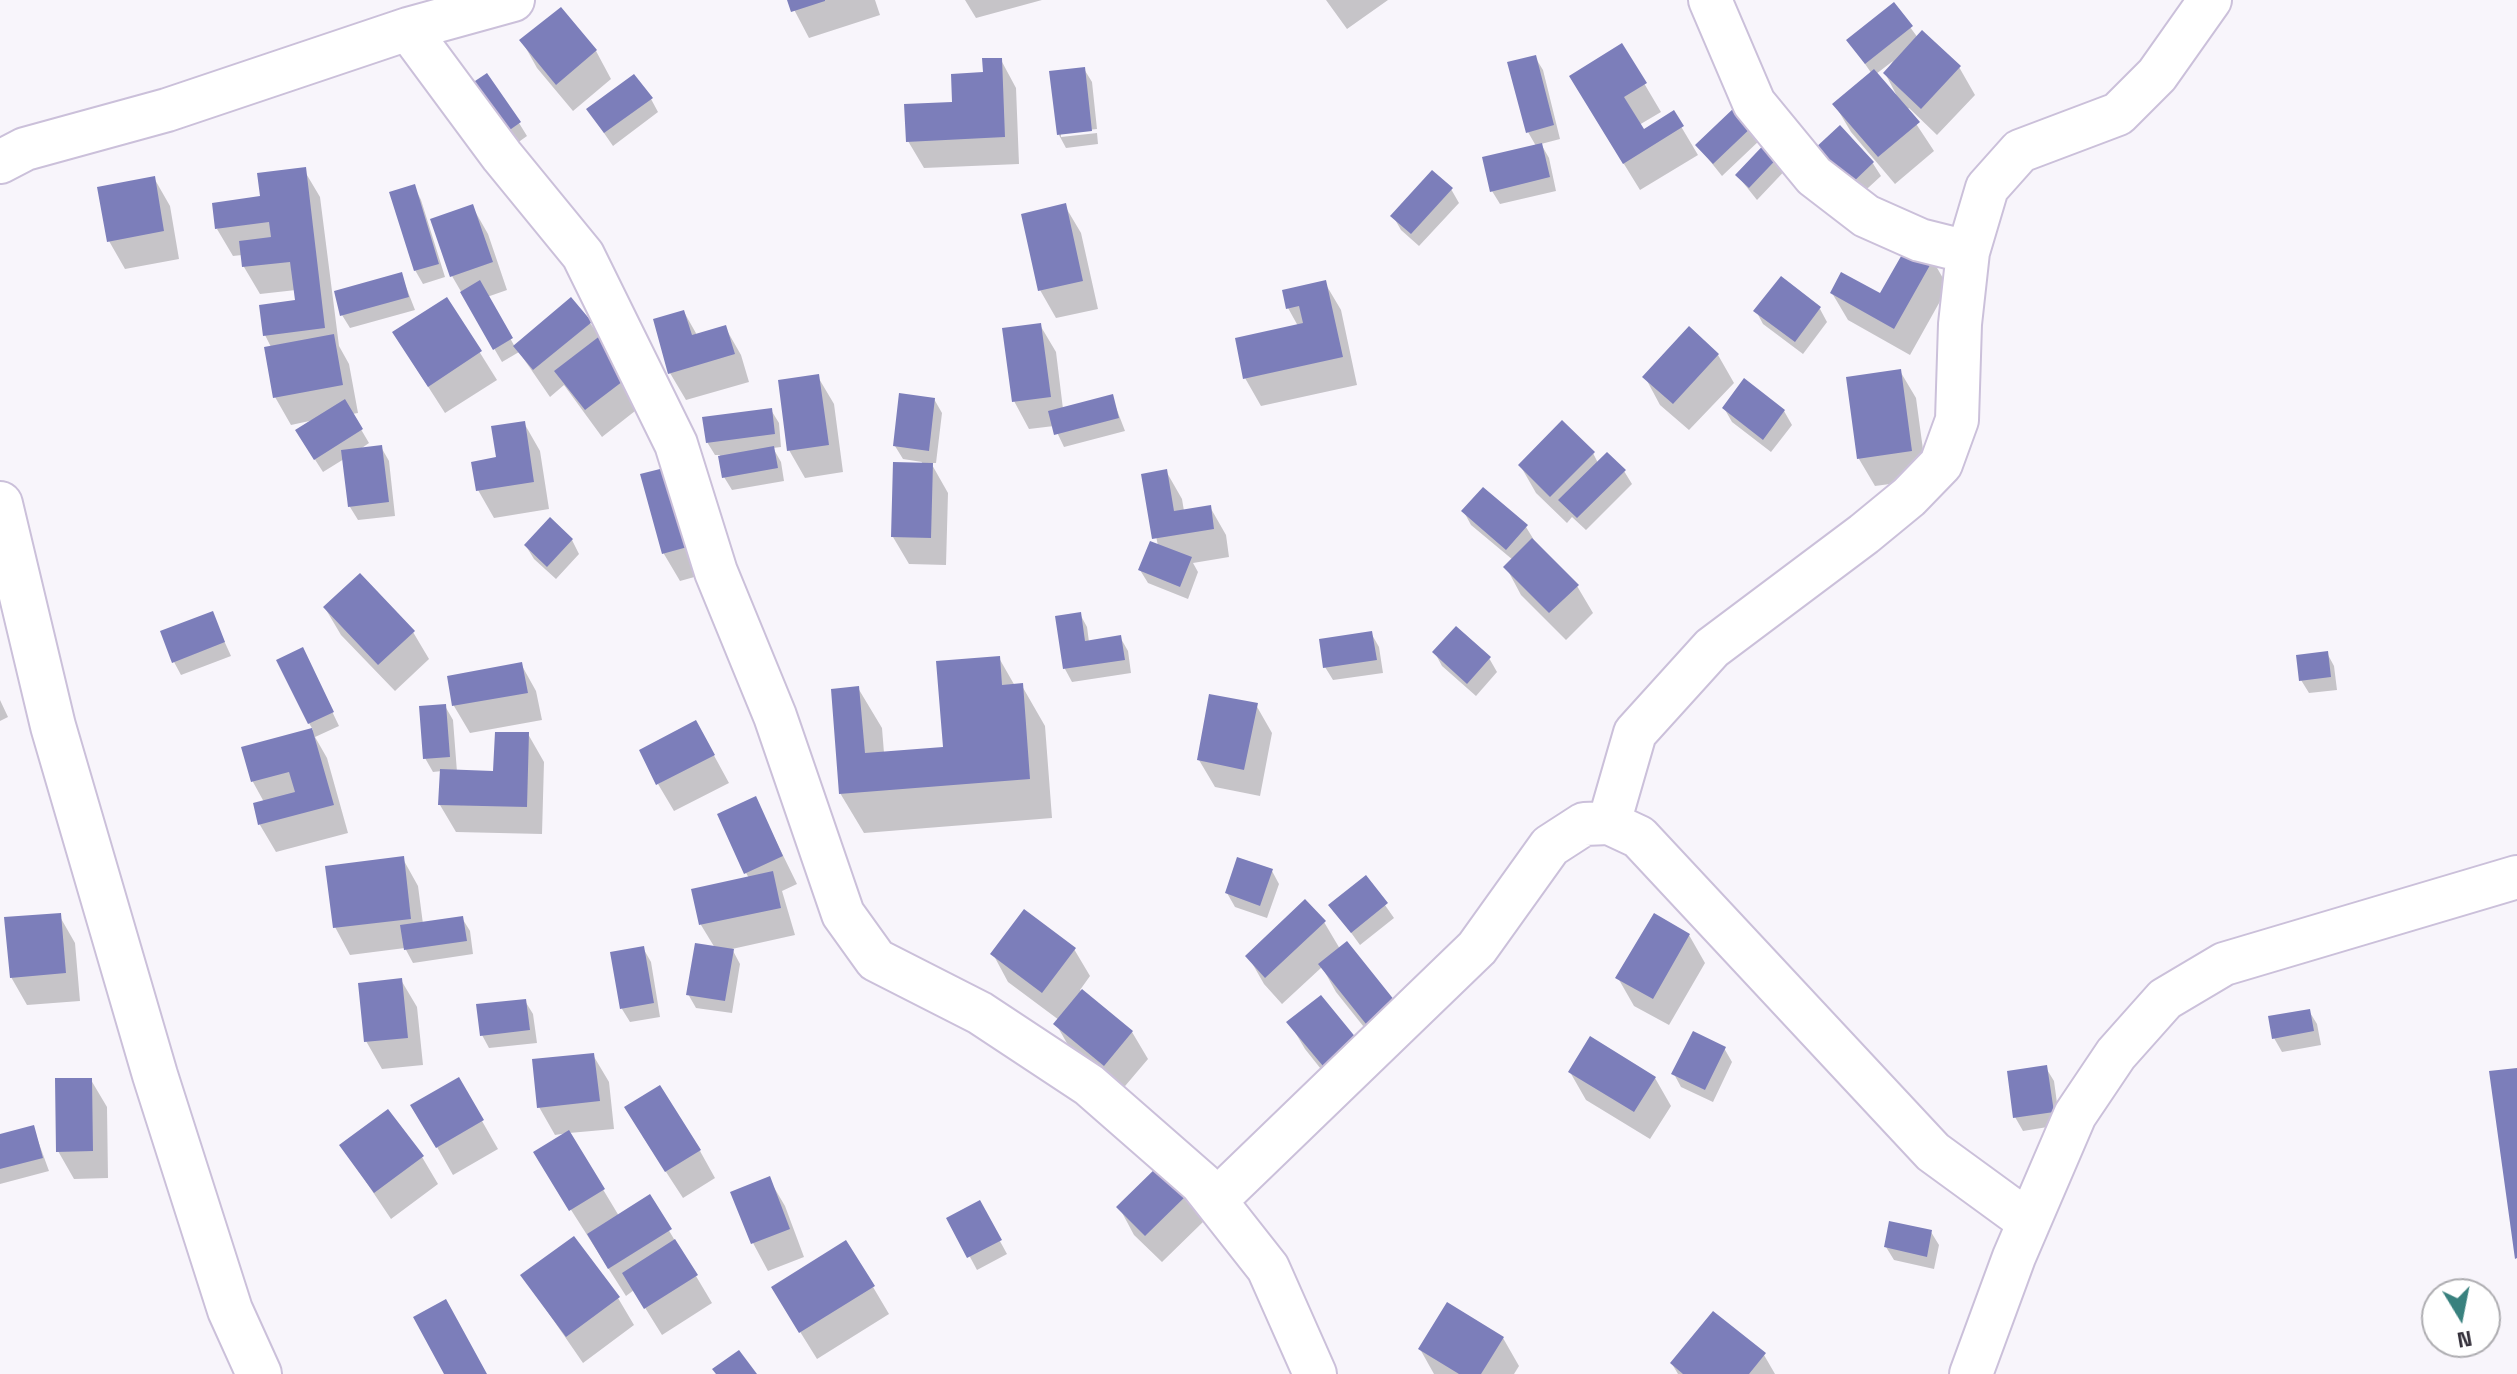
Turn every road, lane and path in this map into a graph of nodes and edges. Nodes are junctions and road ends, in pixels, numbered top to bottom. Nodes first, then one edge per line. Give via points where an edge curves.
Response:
1 (513, 0) edge
2 (1710, 0) edge
3 (2210, 0) edge
4 (408, 29) junction
5 (0, 162) edge
6 (1968, 252) junction
7 (0, 504) edge
8 (1609, 823) junction
9 (2517, 877) edge
10 (1215, 1201) junction
11 (2029, 1222) junction
12 (259, 1374) edge
13 (1315, 1374) edge
14 (1971, 1374) edge

1 - 4 street
2 - 6 street via 1754,103 1814,176 1866,216 1920,240
3 - 6 street via 2157,75 2118,114 2020,151 1987,188
4 - 5 street via 167,110 25,149
4 - 10 street via 583,255 669,430 843,914 876,960 980,1013 1089,1085
6 - 8 street via 1957,420 1941,464 1864,534 1712,648 1635,733
7 - 12 street via 53,726 155,1075 230,1310
8 - 10 street via 1584,824 1550,846 1477,948
8 - 11 street via 1639,837 1933,1152
9 - 11 street via 2224,964 2165,999 2116,1054 2075,1115
10 - 13 street via 1268,1268
11 - 14 street

